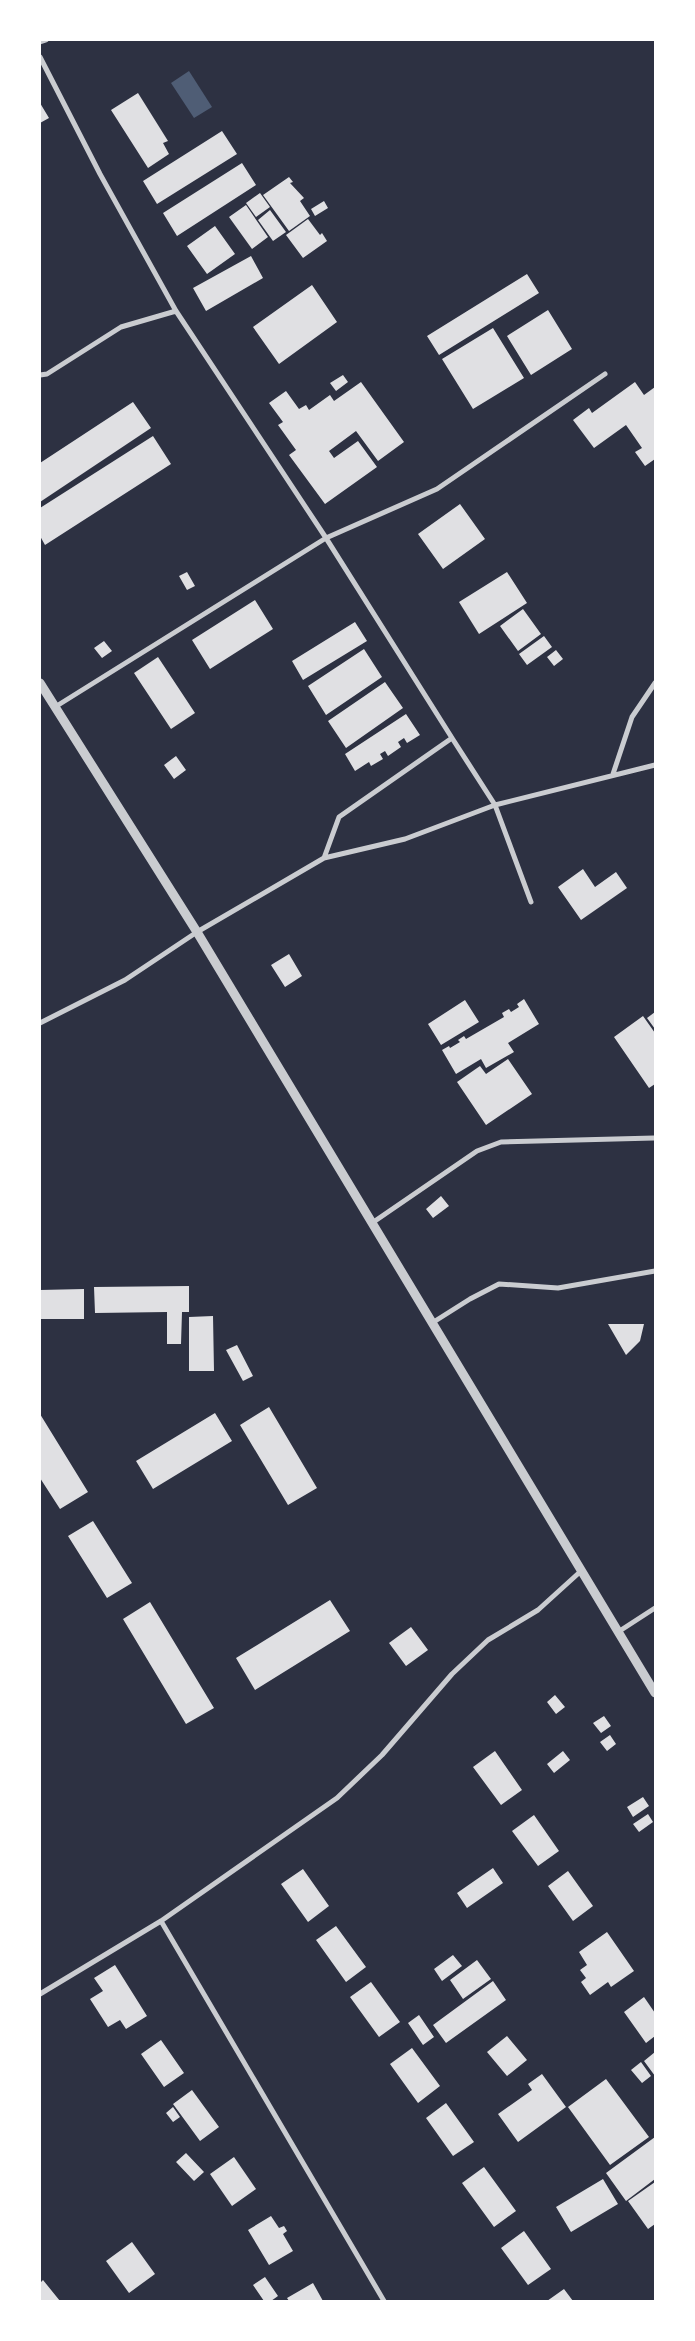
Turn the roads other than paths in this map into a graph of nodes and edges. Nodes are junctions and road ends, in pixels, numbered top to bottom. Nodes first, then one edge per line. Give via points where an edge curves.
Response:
1 (46, 40) edge
2 (40, 42) edge
3 (40, 57) edge
4 (176, 311) junction
5 (605, 374) dead end
6 (40, 375) edge
7 (326, 538) junction
8 (40, 682) edge
9 (655, 683) edge
10 (55, 707) junction
11 (452, 738) junction
12 (655, 765) edge
13 (612, 774) junction
14 (495, 805) junction
15 (324, 858) junction
16 (531, 902) dead end
17 (196, 932) junction
18 (40, 1023) edge
19 (654, 1138) edge
20 (372, 1223) junction
21 (655, 1271) edge
22 (432, 1323) junction
23 (581, 1570) junction
24 (655, 1608) edge
25 (618, 1632) junction
26 (655, 1693) edge
27 (161, 1921) junction
28 (40, 1994) edge
29 (384, 2301) edge

1 - 2 street
3 - 4 street
4 - 6 street via 121,327 47,374
4 - 7 street
5 - 7 street via 437,488
7 - 10 street
7 - 11 street
8 - 10 street
9 - 13 street via 632,717
10 - 17 street
11 - 14 street
11 - 15 street via 339,818
12 - 13 street
13 - 14 street
14 - 15 street via 405,839
14 - 16 street
15 - 17 street
17 - 18 street via 125,980
17 - 20 street
19 - 20 street via 500,1142 477,1152
20 - 22 street
21 - 22 street via 558,1288 499,1284
22 - 23 street
23 - 25 street
23 - 27 street via 538,1610 488,1640 452,1674 382,1755 337,1798
24 - 25 street
25 - 26 street
27 - 28 street
27 - 29 street

